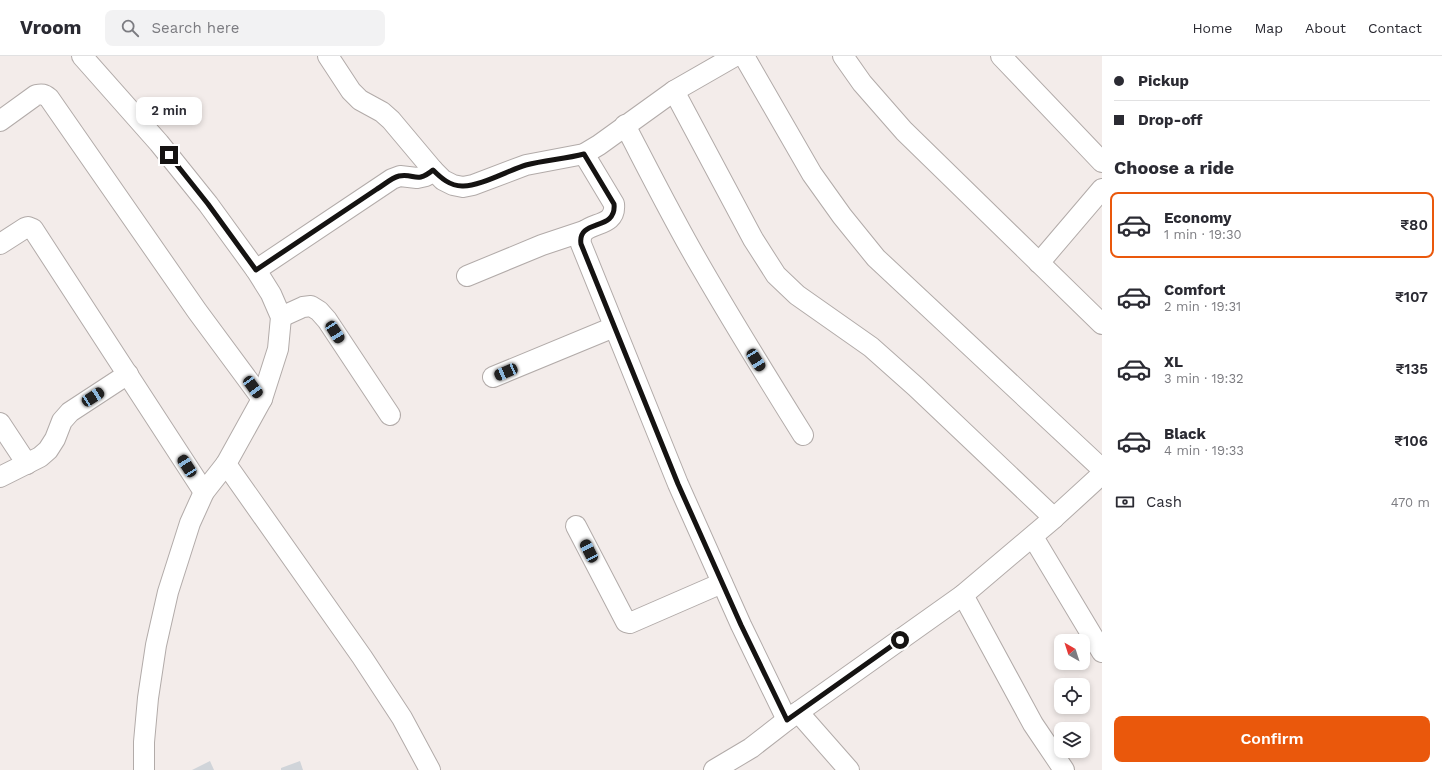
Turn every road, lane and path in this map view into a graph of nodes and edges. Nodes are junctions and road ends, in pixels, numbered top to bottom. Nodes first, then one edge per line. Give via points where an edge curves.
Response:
1 (82, 56) edge
2 (328, 56) edge
3 (735, 56) edge
4 (744, 56) edge
5 (843, 56) edge
6 (1001, 56) edge
7 (674, 91) junction
8 (0, 121) edge
9 (625, 125) junction
10 (584, 154) junction
11 (1102, 162) edge
12 (433, 170) junction
13 (1102, 189) edge
14 (584, 231) junction
15 (0, 244) edge
16 (1039, 263) junction
17 (256, 270) junction
18 (467, 276) dead end
19 (280, 318) junction
20 (1102, 324) edge
21 (614, 327) junction
22 (128, 374) junction
23 (493, 377) dead end
24 (262, 399) junction
25 (390, 415) dead end
26 (0, 423) edge
27 (803, 435) dead end
28 (27, 464) junction
29 (226, 464) junction
30 (1102, 469) edge
31 (1102, 474) edge
32 (0, 478) edge
33 (204, 492) junction
34 (1054, 518) junction
35 (576, 526) dead end
36 (1033, 536) junction
37 (722, 583) junction
38 (963, 595) junction
39 (1102, 652) edge
40 (792, 716) junction
41 (144, 770) edge
42 (430, 770) edge
43 (714, 770) edge
44 (849, 770) edge
45 (1064, 770) edge

1 - 17 street via 159,143
2 - 12 street via 351,92 391,120
3 - 7 street
4 - 30 street via 812,174 876,258
5 - 16 street via 904,131
6 - 11 street
7 - 9 street
7 - 34 street via 753,239 776,275 797,295 871,348 916,387
8 - 24 street via 36,95 41,94 49,98
9 - 10 street
9 - 27 street via 700,266
10 - 12 street via 526,166 473,185 452,185
10 - 14 street via 614,204 615,210 612,217
12 - 17 street via 426,176 417,178 400,176 392,179
13 - 16 street
14 - 18 street via 542,245
14 - 21 street via 580,237 581,244
15 - 22 street via 25,228 33,229
16 - 20 street
17 - 19 street via 271,294
19 - 24 street via 278,349
19 - 25 street via 303,307 311,306 319,311
21 - 23 street
21 - 37 street via 678,484
22 - 28 street via 70,412 62,421 48,450
22 - 33 street
24 - 29 street
26 - 28 street
28 - 32 street
29 - 33 street
29 - 42 street via 362,658 402,718
31 - 34 street
33 - 41 street via 190,523 170,585 156,645 148,698
34 - 36 street
35 - 37 street via 626,622 630,623
36 - 38 street
36 - 39 street
37 - 40 street
38 - 40 street
38 - 45 street via 1033,724
40 - 43 street via 750,748
40 - 44 street

